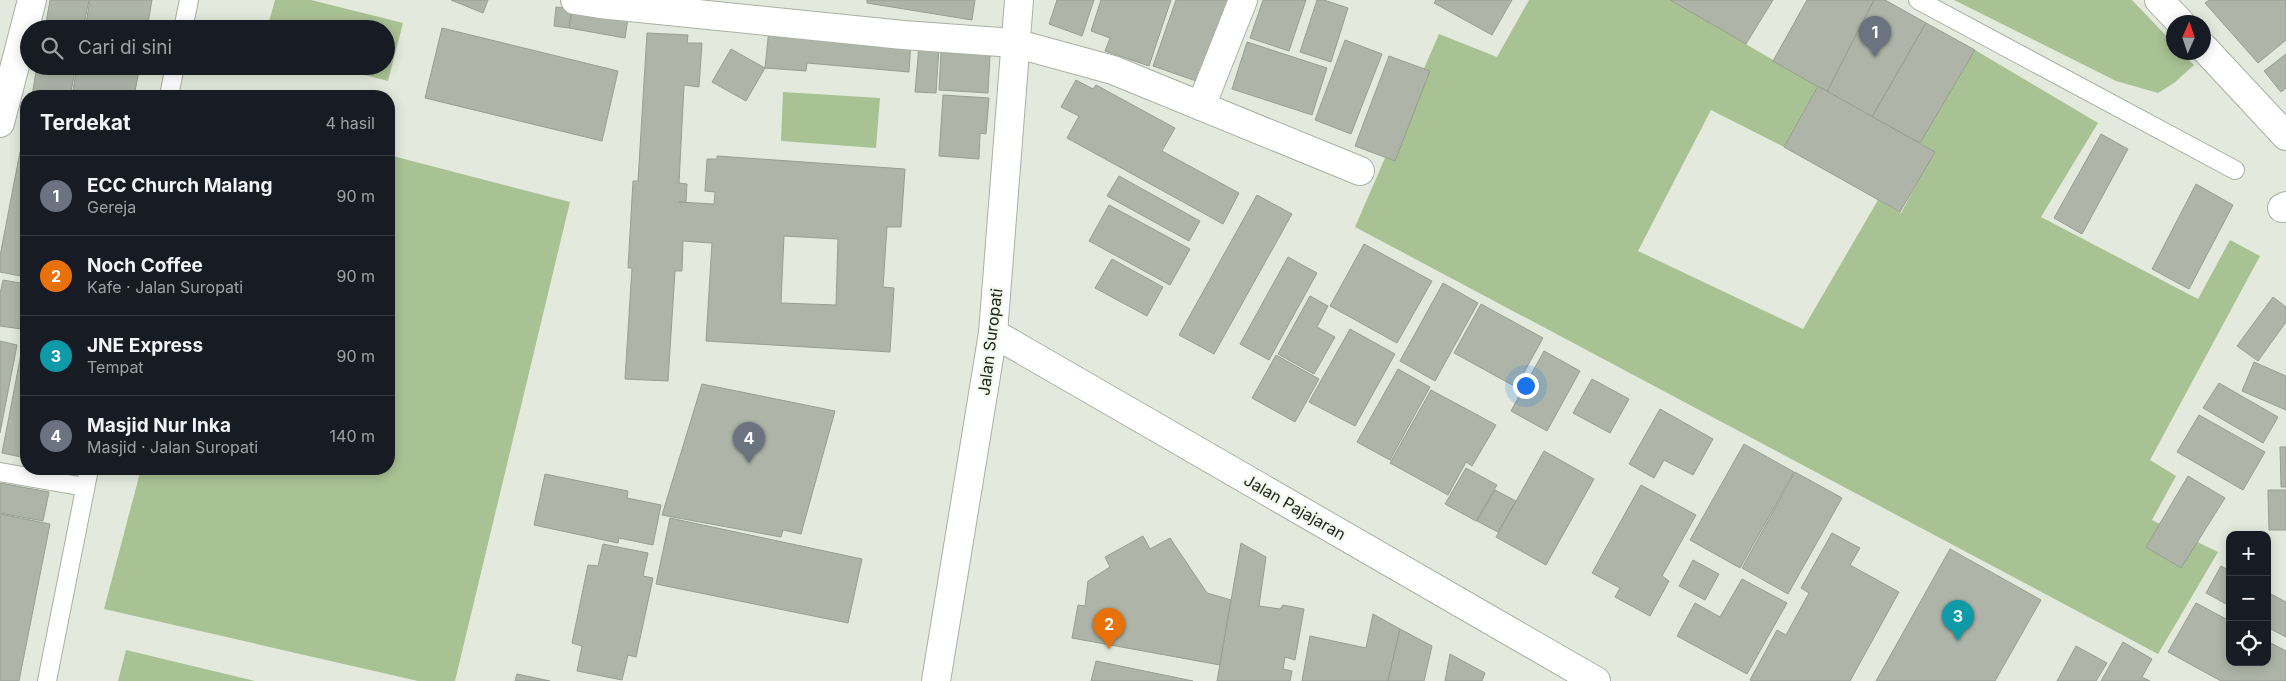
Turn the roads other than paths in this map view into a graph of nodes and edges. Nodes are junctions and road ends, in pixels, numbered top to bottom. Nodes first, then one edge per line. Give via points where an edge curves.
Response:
1 (32, 0) edge
2 (189, 0) edge
3 (575, 0) edge
4 (1018, 0) edge
5 (1242, 0) edge
6 (1918, 0) edge
7 (2159, 0) edge
8 (2173, 15) edge
9 (27, 20) edge
10 (185, 20) edge
11 (1014, 43) junction
12 (20, 46) edge
13 (2211, 56) edge
14 (173, 75) edge
15 (169, 90) edge
16 (1200, 106) junction
17 (0, 123) edge
18 (2286, 136) edge
19 (2234, 170) dead end
20 (1360, 171) dead end
21 (993, 333) junction
22 (0, 472) edge
23 (88, 475) edge
24 (86, 487) junction
25 (47, 681) edge
26 (936, 681) edge
27 (1596, 681) edge

1 - 9 street
2 - 10 lane
3 - 11 street via 903,35
4 - 11 street, Jalan Suropati
5 - 16 street
6 - 19 lane
7 - 8 street
11 - 16 street via 1113,70
11 - 21 street, Jalan Suropati
12 - 17 street
13 - 18 street
14 - 15 lane
16 - 20 street
21 - 26 street, Jalan Suropati
21 - 27 street, Jalan Pajajaran
22 - 24 lane
23 - 24 lane
24 - 25 lane

